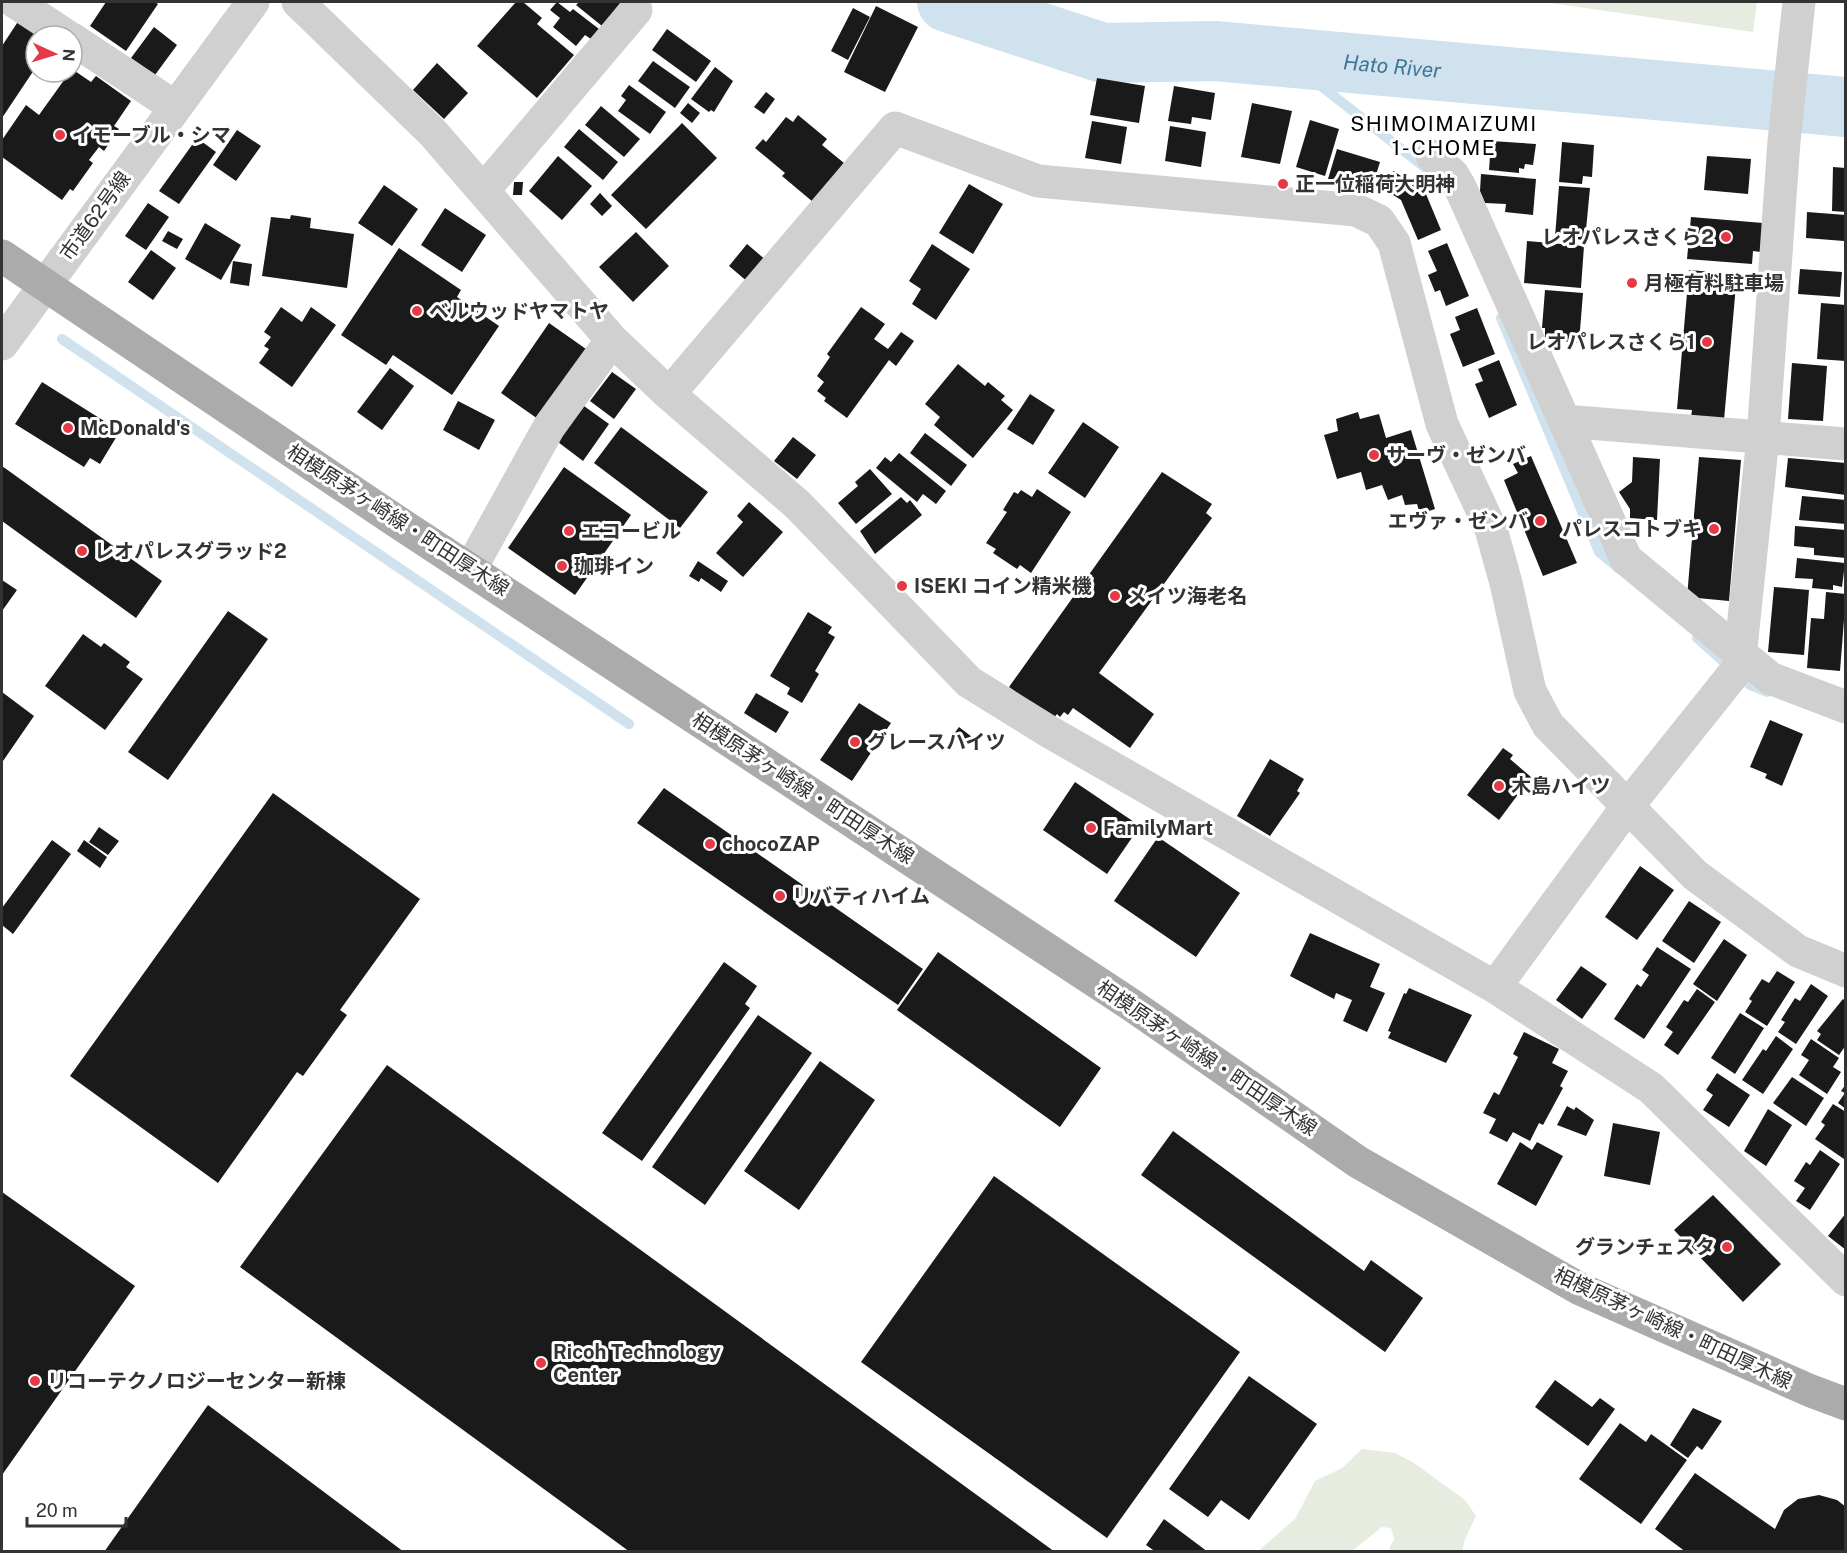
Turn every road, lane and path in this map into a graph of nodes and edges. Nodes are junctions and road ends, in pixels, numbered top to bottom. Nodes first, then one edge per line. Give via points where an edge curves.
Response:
1 (15, 2) edge
2 (253, 2) edge
3 (298, 2) edge
4 (1799, 2) edge
5 (636, 10) dead end
6 (49, 24) edge
7 (84, 47) edge
8 (175, 107) junction
9 (1432, 156) dead end
10 (483, 191) junction
11 (2, 256) edge
12 (45, 285) junction
13 (612, 340) junction
14 (2, 344) edge
15 (669, 394) junction
16 (1564, 422) junction
17 (1763, 437) junction
18 (1845, 444) edge
19 (471, 568) junction
20 (1735, 669) junction
21 (1845, 706) edge
22 (1627, 807) junction
23 (1845, 971) edge
24 (1495, 987) junction
25 (1845, 1280) edge
26 (1845, 1404) edge

1 - 6 street
2 - 8 street, 市道62号線
3 - 10 street via 433,133
4 - 17 street via 1784,141
5 - 10 street
7 - 8 street
8 - 12 street, 市道62号線
9 - 16 street via 1460,187
10 - 13 street
11 - 12 main road, 相模原茅ヶ崎線・町田厚木線
12 - 14 street, 市道62号線
12 - 19 main road, 相模原茅ヶ崎線・町田厚木線
13 - 15 street
13 - 19 street via 549,427
15 - 22 street via 894,128 1038,181 1356,210 1379,221 1394,243 1442,424 1491,529 1530,691 1548,725
15 - 24 street via 798,505 969,682 1047,732
16 - 17 street
16 - 20 street via 1626,559
17 - 18 street
17 - 20 street
19 - 26 main road, 相模原茅ヶ崎線・町田厚木線 via 1131,1004 1358,1162 1580,1289
20 - 21 street
20 - 22 street
22 - 23 street via 1695,875 1798,951
22 - 24 street
24 - 25 street via 1651,1088

